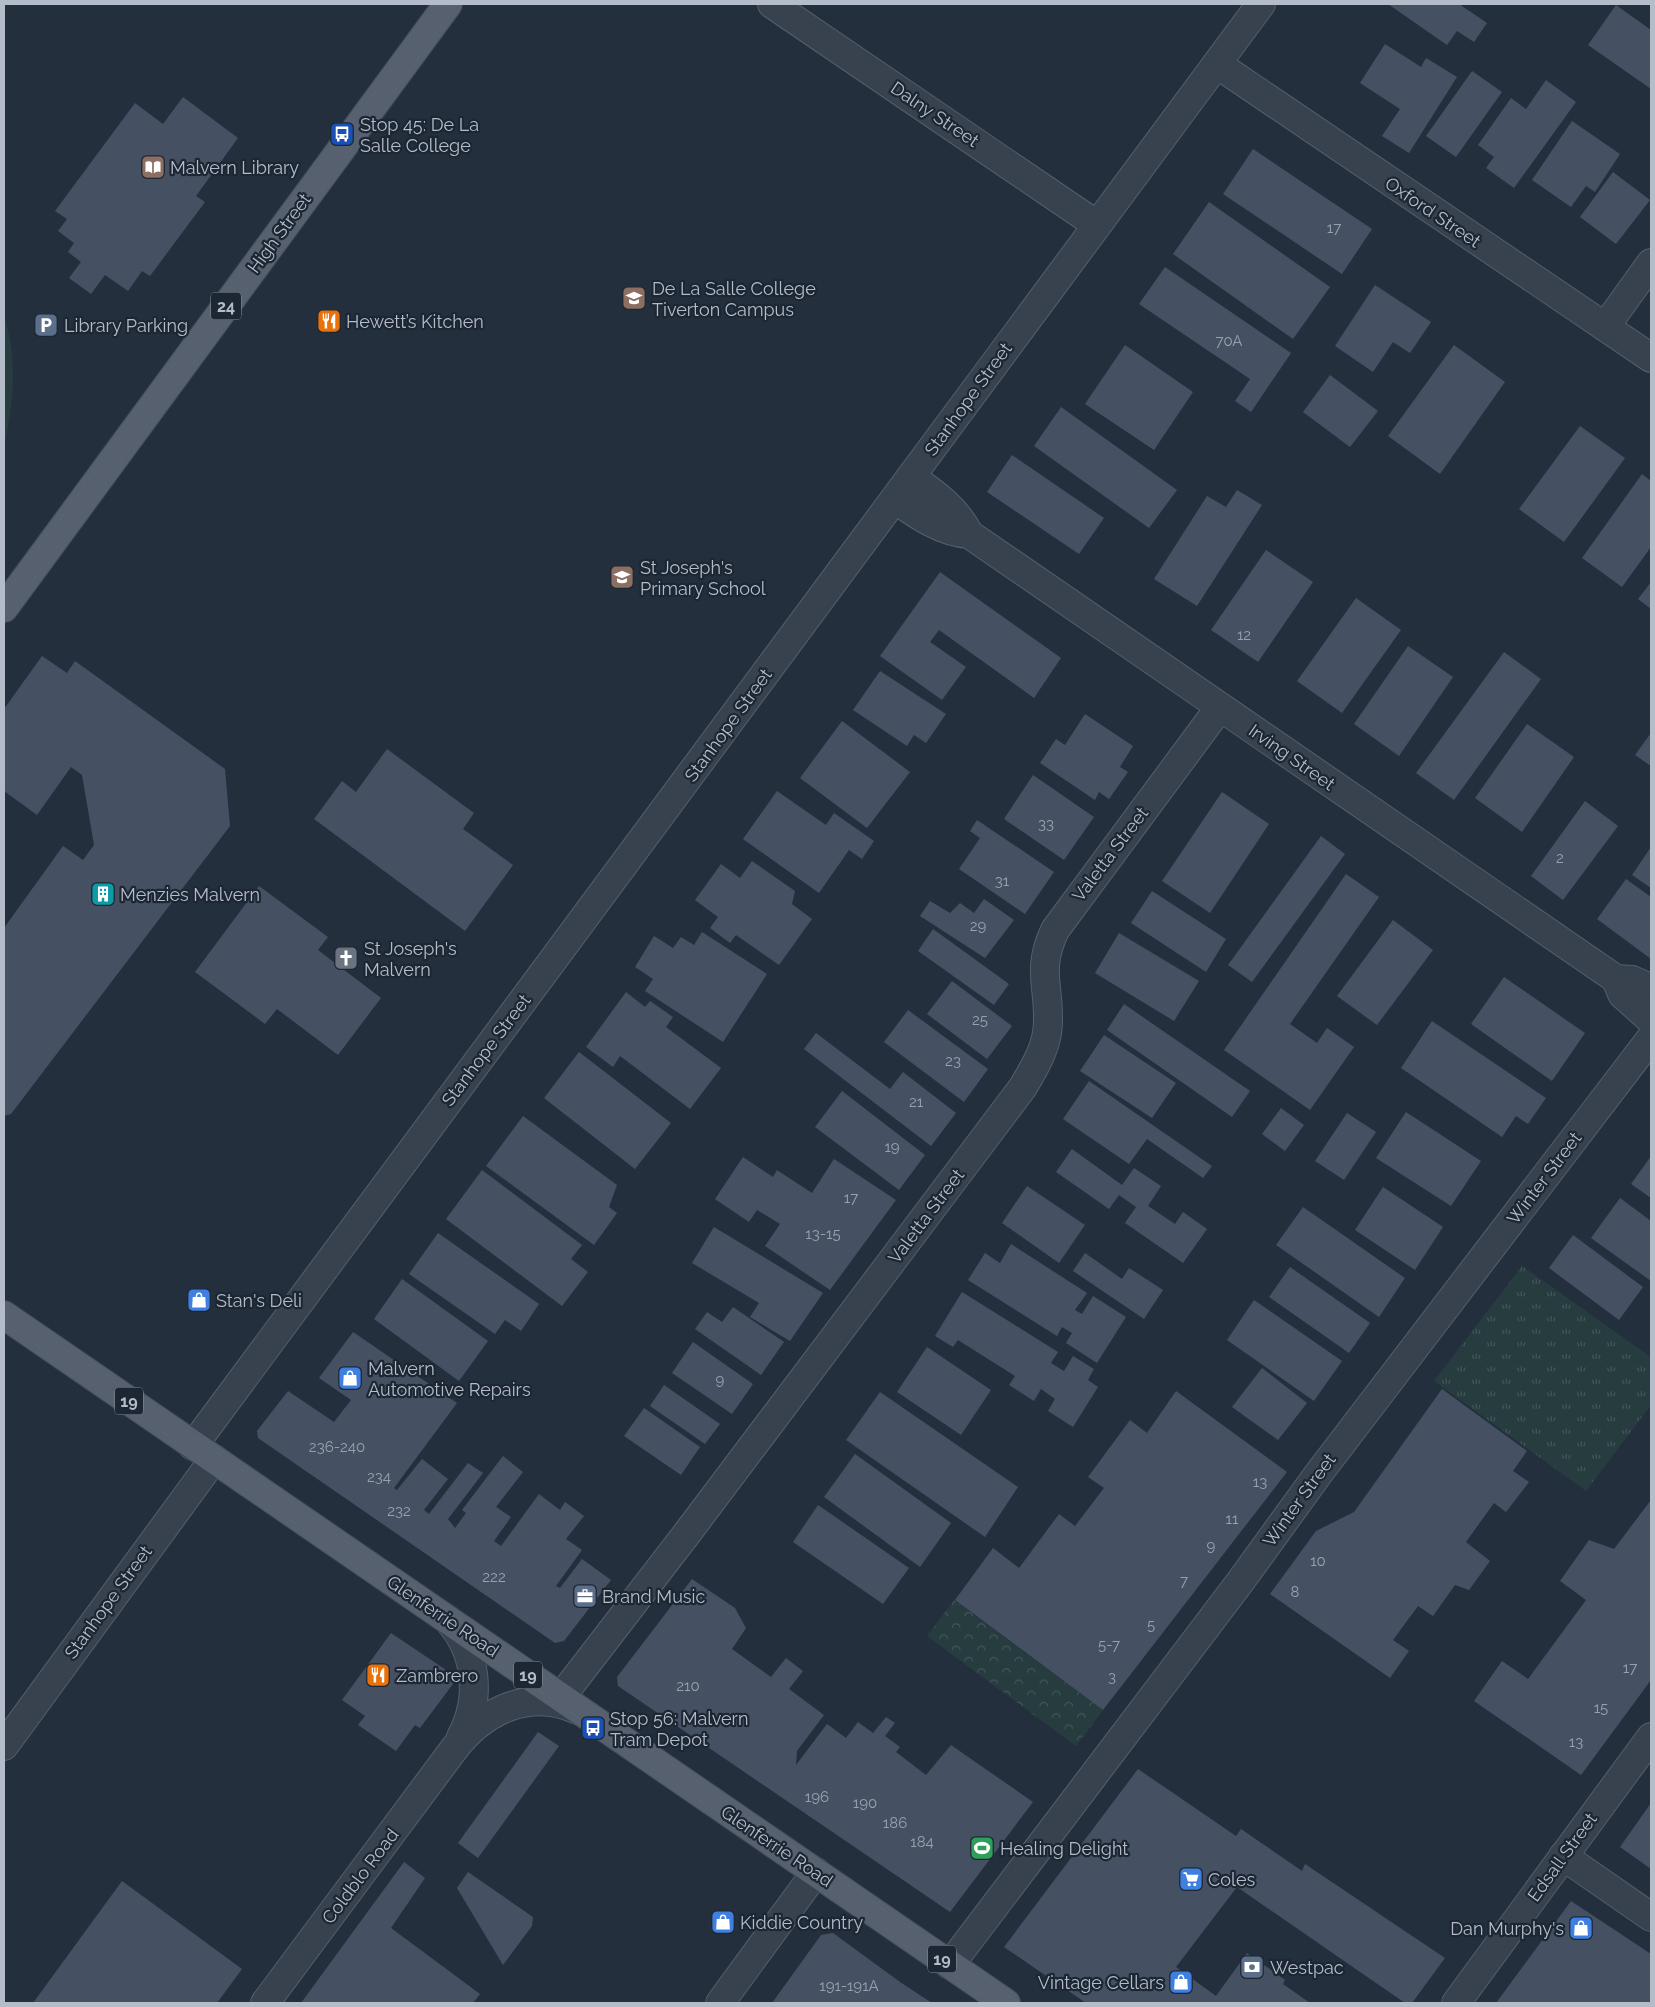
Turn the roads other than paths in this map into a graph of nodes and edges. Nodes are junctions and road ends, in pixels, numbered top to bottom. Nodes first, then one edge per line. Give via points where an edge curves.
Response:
1 (772, 4) edge
2 (1261, 4) edge
3 (442, 6) edge
4 (1217, 64) junction
5 (1097, 225) junction
6 (1651, 263) edge
7 (1605, 327) junction
8 (1651, 358) edge
9 (911, 477) junction
10 (895, 499) junction
11 (969, 534) junction
12 (4, 608) edge
13 (1220, 707) junction
14 (1616, 979) junction
15 (1651, 988) edge
16 (1651, 1020) edge
17 (1651, 1038) edge
18 (4, 1315) edge
19 (204, 1452) junction
20 (448, 1620) junction
21 (560, 1696) junction
22 (585, 1714) junction
23 (1651, 1737) edge
24 (4, 1746) edge
25 (454, 1749) junction
26 (1563, 1856) junction
27 (816, 1872) junction
28 (1651, 1916) edge
29 (950, 1965) junction
30 (265, 2003) edge
31 (720, 2003) edge
32 (1006, 2003) edge
33 (1456, 2003) edge

1 - 5 street, Dalny Street
2 - 4 street, Stanhope Street
3 - 12 main road, High Street / 24
4 - 5 street, Stanhope Street
4 - 7 street, Oxford Street
5 - 9 street, Stanhope Street
6 - 7 street
7 - 8 street, Oxford Street
9 - 10 street, Stanhope Street
9 - 11 street, Irving Street via 932,491 962,520
10 - 11 street, Irving Street via 952,532
10 - 19 street, Stanhope Street
11 - 13 street, Irving Street
13 - 14 street, Irving Street
13 - 21 street, Valetta Street via 1055,930 1044,960 1047,1034 1038,1060 1023,1086 688,1532
14 - 15 street, Irving Street via 1632,980
14 - 16 street, Irving Street via 1622,994
17 - 29 street, Winter Street
18 - 19 main road, Glenferrie Road / 19
19 - 20 main road, Glenferrie Road / 19
19 - 24 street, Stanhope Street
20 - 21 main road, Glenferrie Road / 19
20 - 25 street, Coldblo Road via 466,1643 474,1676 470,1719
21 - 22 main road, Glenferrie Road / 19
22 - 25 street, Coldblo Road via 561,1704 540,1701 518,1703 478,1723
22 - 27 main road, Glenferrie Road / 19
23 - 26 street, Edsall Street
25 - 30 street, Coldblo Road
26 - 28 street
26 - 33 street, Edsall Street
27 - 29 main road, Glenferrie Road / 19
27 - 31 street
29 - 32 main road, Glenferrie Road / 19

